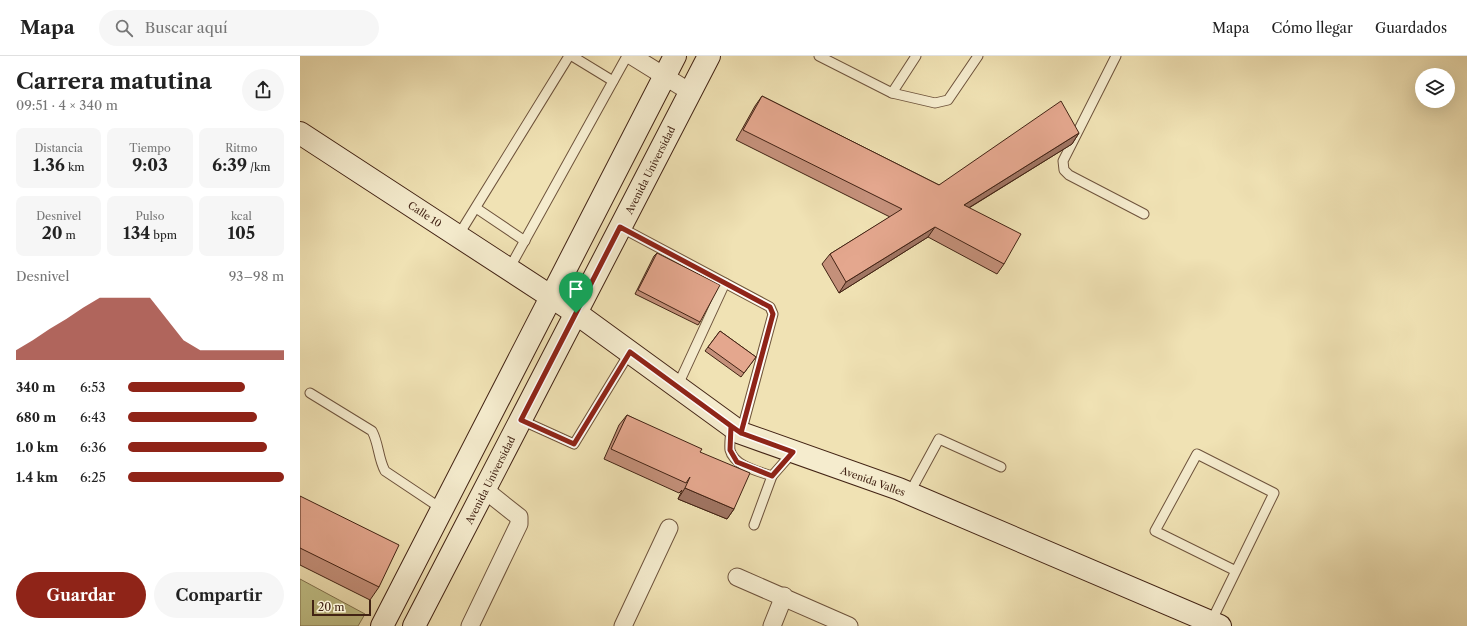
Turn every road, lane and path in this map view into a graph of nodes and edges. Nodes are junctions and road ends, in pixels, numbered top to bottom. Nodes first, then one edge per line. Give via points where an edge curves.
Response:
1 (570, 56) edge
2 (627, 56) edge
3 (632, 56) edge
4 (675, 56) edge
5 (709, 56) edge
6 (819, 56) edge
7 (916, 56) edge
8 (978, 56) edge
9 (1116, 56) edge
10 (664, 76) junction
11 (613, 81) junction
12 (690, 92) junction
13 (892, 93) junction
14 (300, 133) edge
15 (476, 208) junction
16 (1144, 214) dead end
17 (620, 227) junction
18 (458, 236) junction
19 (525, 241) junction
20 (509, 270) junction
21 (725, 283) junction
22 (550, 296) junction
23 (576, 313) junction
24 (630, 352) junction
25 (677, 387) junction
26 (310, 393) dead end
27 (521, 420) junction
28 (736, 429) junction
29 (793, 452) junction
30 (1000, 468) dead end
31 (772, 476) junction
32 (485, 490) junction
33 (909, 494) junction
34 (442, 509) junction
35 (754, 524) dead end
36 (669, 528) dead end
37 (1236, 571) junction
38 (737, 577) dead end
39 (784, 596) junction
40 (1215, 624) edge
41 (382, 626) edge
42 (414, 626) edge
43 (470, 626) edge
44 (623, 626) edge
45 (772, 626) edge
46 (849, 626) edge

1 - 11 lane
1 - 15 lane
2 - 11 lane
3 - 10 street
4 - 10 main road
5 - 12 main road, Avenida Universidad
6 - 13 lane
7 - 13 lane
8 - 13 lane via 948,100 935,103
9 - 16 lane via 1063,161 1064,170
10 - 12 street
10 - 22 main road
11 - 19 lane
12 - 17 main road, Avenida Universidad
14 - 18 main road, Calle 10
15 - 18 lane
15 - 19 lane
17 - 21 lane
17 - 23 main road, Avenida Universidad
18 - 20 main road, Calle 10
19 - 20 lane
20 - 22 main road, Calle 10
21 - 25 lane
21 - 28 lane via 770,307 773,314
22 - 23 main road, Avenida Valles
22 - 34 main road
23 - 24 main road, Avenida Valles
23 - 27 main road, Avenida Universidad
24 - 25 main road, Avenida Valles
24 - 27 lane via 574,444
25 - 28 main road, Avenida Valles
26 - 34 lane via 372,431 385,470
27 - 32 main road, Avenida Universidad
28 - 29 main road, Avenida Valles
28 - 31 lane via 730,450 737,462
29 - 31 lane
29 - 33 main road, Avenida Valles
30 - 33 lane via 940,439
31 - 35 lane
32 - 42 main road, Avenida Universidad
32 - 43 street via 520,517 519,524
33 - 40 main road, Avenida Valles
34 - 41 main road
36 - 44 street
37 - 37 lane via 1274,493 1197,454 1155,531
37 - 40 lane
38 - 39 street
39 - 45 street
39 - 46 street

